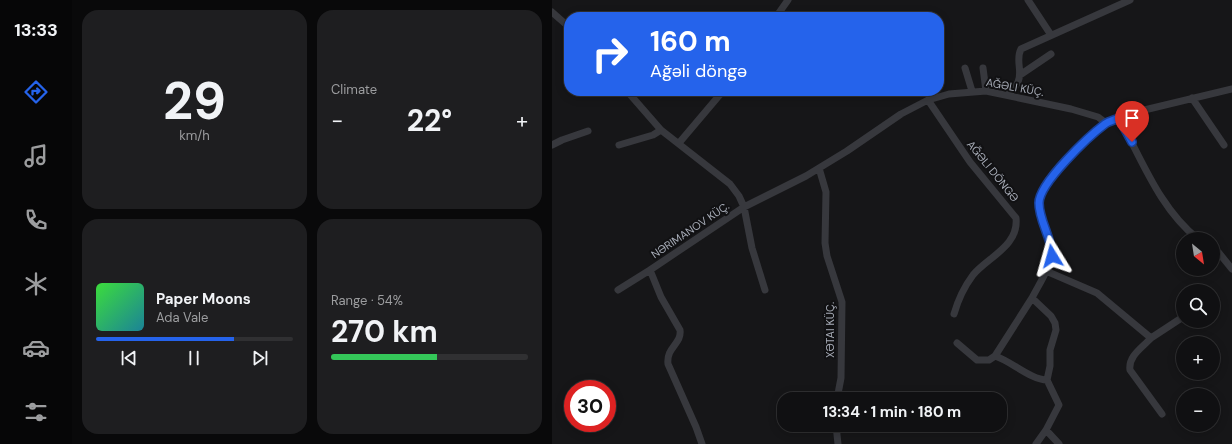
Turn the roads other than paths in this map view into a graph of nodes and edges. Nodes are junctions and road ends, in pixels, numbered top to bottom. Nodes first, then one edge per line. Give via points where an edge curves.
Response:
1 (788, 0) edge
2 (1028, 0) edge
3 (1130, 0) edge
4 (552, 12) edge
5 (780, 12) edge
6 (564, 23) edge
7 (1052, 35) junction
8 (1051, 54) dead end
9 (965, 68) dead end
10 (983, 68) dead end
11 (1020, 75) junction
12 (1232, 89) edge
13 (972, 91) junction
14 (986, 91) junction
15 (631, 96) edge
16 (719, 96) edge
17 (1008, 96) junction
18 (1192, 98) junction
19 (928, 100) junction
20 (1119, 118) junction
21 (1106, 123) junction
22 (661, 130) junction
23 (588, 131) dead end
24 (679, 144) junction
25 (619, 145) dead end
26 (1224, 145) dead end
27 (552, 146) edge
28 (819, 168) junction
29 (744, 207) junction
30 (1189, 232) edge
31 (1220, 254) edge
32 (1232, 269) edge
33 (650, 270) junction
34 (1046, 271) junction
35 (618, 290) dead end
36 (765, 290) dead end
37 (1032, 298) junction
38 (954, 314) dead end
39 (1176, 322) edge
40 (1152, 338) junction
41 (957, 343) dead end
42 (995, 356) junction
43 (1047, 380) junction
44 (838, 392) edge
45 (1162, 414) dead end
46 (1046, 430) junction
47 (837, 432) edge
48 (702, 444) edge
49 (838, 444) edge
50 (1036, 444) edge
51 (1059, 444) edge

1 - 5 street
2 - 7 street
3 - 7 street
4 - 6 street
7 - 11 street via 1021,49 1018,54
8 - 11 street
9 - 13 street
10 - 14 street
11 - 17 street
12 - 18 street
13 - 14 street, AĞƏLI KÜÇ.
13 - 19 street, AĞƏLI KÜÇ.
14 - 17 street, AĞƏLI KÜÇ.
15 - 22 street, NƏRIMANOV KÜÇ.
16 - 24 street
17 - 21 street, AĞƏLI KÜÇ. via 1090,114
18 - 20 street
18 - 26 street
19 - 28 street, AĞƏLI KÜÇ. via 901,114
19 - 38 street, AĞƏLI DÖNGƏ via 970,162 1016,218 1017,226 1006,245 974,275 963,292
20 - 21 street
20 - 30 street via 1167,205
21 - 34 street via 1050,179 1040,197 1039,205 1052,247 1052,256
22 - 24 street, NƏRIMANOV KÜÇ.
22 - 25 street via 653,135
23 - 27 street
24 - 29 street, NƏRIMANOV KÜÇ. via 730,184
28 - 29 street, AĞƏLI KÜÇ.
28 - 44 street, XƏTAI KÜÇ. via 826,192 827,256 842,302 841,378
29 - 33 street, NƏRIMANOV KÜÇ.
29 - 36 street via 752,248
31 - 32 street
33 - 35 street
33 - 48 street, NƏRIMANOV KÜÇ. via 661,297 680,330 678,340 668,353 668,364
34 - 37 street
34 - 40 street via 1097,293
37 - 42 street
37 - 43 street via 1051,316 1056,330 1050,350
39 - 40 street
40 - 45 street via 1129,363 1130,370
41 - 42 street via 977,360 989,360
42 - 43 street via 1006,359 1036,378
43 - 46 street via 1059,405
46 - 50 street
46 - 51 street
47 - 49 street

